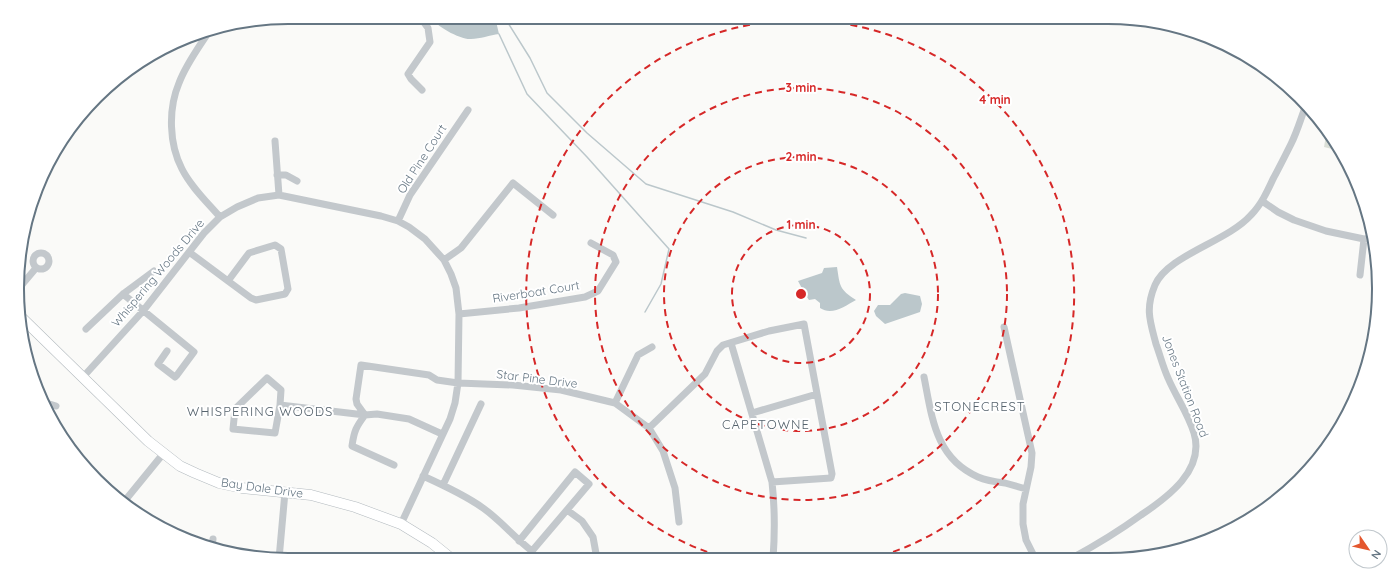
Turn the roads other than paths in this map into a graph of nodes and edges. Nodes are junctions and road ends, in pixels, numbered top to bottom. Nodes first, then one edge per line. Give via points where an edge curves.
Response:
1 (425, 24) edge
2 (206, 37) edge
3 (422, 90) dead end
4 (468, 110) dead end
5 (1304, 111) edge
6 (275, 141) dead end
7 (277, 175) junction
8 (297, 182) dead end
9 (279, 195) junction
10 (1262, 201) junction
11 (553, 215) dead end
12 (220, 217) junction
13 (398, 221) junction
14 (1364, 239) junction
15 (1367, 239) edge
16 (592, 243) dead end
17 (189, 252) junction
18 (444, 260) junction
19 (36, 268) dead end
20 (154, 271) dead end
21 (1360, 275) dead end
22 (228, 281) junction
23 (24, 282) edge
24 (123, 294) junction
25 (143, 311) junction
26 (459, 314) junction
27 (26, 321) edge
28 (1004, 327) dead end
29 (86, 329) dead end
30 (731, 343) junction
31 (652, 347) dead end
32 (166, 351) dead end
33 (83, 377) junction
34 (924, 377) dead end
35 (458, 383) junction
36 (817, 394) junction
37 (615, 403) junction
38 (51, 404) edge
39 (481, 404) dead end
40 (280, 405) junction
41 (56, 406) dead end
42 (752, 413) junction
43 (365, 415) junction
44 (649, 428) junction
45 (442, 434) junction
46 (163, 454) junction
47 (394, 465) dead end
48 (423, 476) junction
49 (772, 482) junction
50 (443, 485) junction
51 (1026, 489) junction
52 (285, 492) junction
53 (128, 498) edge
54 (567, 510) junction
55 (679, 522) dead end
56 (401, 524) junction
57 (519, 541) junction
58 (280, 552) edge
59 (444, 553) edge
60 (596, 553) edge
61 (772, 553) edge
62 (1032, 553) edge
63 (1082, 553) edge

1 - 3 street via 430,42 408,74
2 - 12 street via 179,82 174,98 172,130 176,156 182,170
4 - 13 street, Old Pine Court via 410,195
5 - 10 street, Jones Station Road via 1291,144
6 - 7 street
7 - 8 street via 286,175
7 - 9 street
9 - 12 street, Whispering Woods Drive via 258,198
9 - 13 street, Whispering Woods Drive
10 - 14 street via 1294,220 1326,231
10 - 63 street, Jones Station Road via 1251,216 1236,228 1162,273 1150,301 1149,315 1159,352 1168,378 1194,433 1197,448 1193,463 1173,492 1099,544
11 - 18 street via 513,183 461,248
12 - 17 street, Whispering Woods Drive via 204,232
13 - 18 street, Whispering Woods Drive via 425,239
14 - 15 street
14 - 21 street
16 - 26 street, Riverboat Court via 613,255 616,262 598,291 585,297 520,308
17 - 22 street
17 - 25 street, Whispering Woods Drive
18 - 26 street, Whispering Woods Drive via 456,288
19 - 23 street
20 - 24 street
22 - 22 street via 249,253 275,246 281,249 288,289 285,294 256,300
24 - 25 street
24 - 29 street
25 - 32 street via 194,352 175,377 158,364
25 - 33 street, Whispering Woods Drive
26 - 35 street, Whispering Woods Drive
27 - 33 street, Bay Dale Drive
28 - 51 street via 1032,453
30 - 36 street via 769,331 804,324
30 - 42 street
30 - 44 street via 723,345 717,351 705,374
31 - 37 street via 638,355
33 - 46 street, Bay Dale Drive
34 - 51 street via 934,427 950,458 978,477
35 - 37 street, Star Pine Drive via 560,390
35 - 43 street, Star Pine Drive via 437,380 429,375 361,365 356,399
35 - 45 street, Whispering Woods Drive via 450,419
36 - 42 street
36 - 49 street via 831,478
37 - 44 street, Star Pine Drive
38 - 41 street
39 - 50 street
40 - 40 street via 275,433 233,429 235,409 267,378 280,390
40 - 43 street
42 - 49 street
43 - 45 street via 377,414 409,419
43 - 47 street via 354,432 352,446
44 - 55 street, Star Pine Drive via 663,451 675,488
45 - 48 street, Whispering Woods Drive
46 - 52 street, Bay Dale Drive via 195,474 219,483
46 - 53 street
48 - 50 street
48 - 56 street, Whispering Woods Drive
49 - 61 street via 775,505
50 - 57 street via 483,508
51 - 62 street via 1023,524 1026,540
52 - 56 street, Bay Dale Drive via 334,500
52 - 58 street
54 - 57 street via 532,551
54 - 57 street via 589,484 574,472
54 - 60 street via 582,521 593,537
56 - 59 street, Bay Dale Drive

